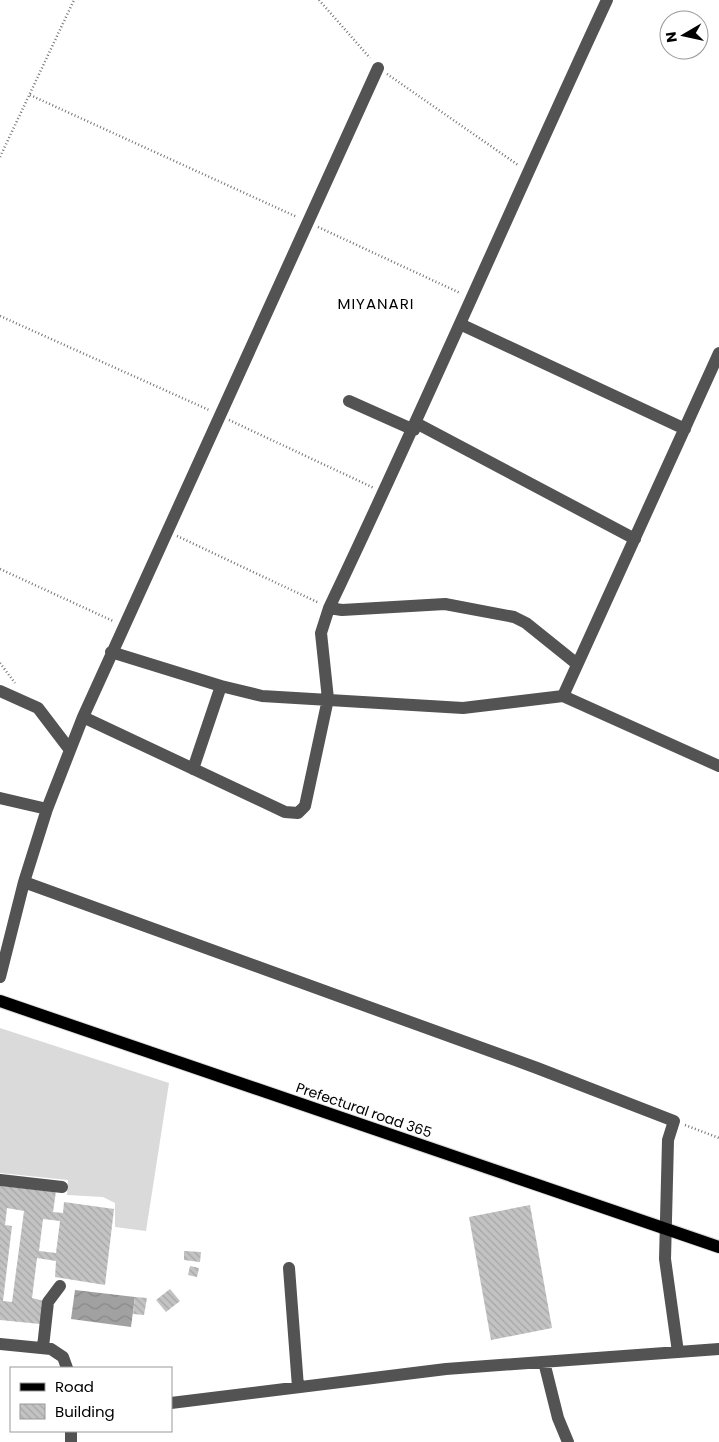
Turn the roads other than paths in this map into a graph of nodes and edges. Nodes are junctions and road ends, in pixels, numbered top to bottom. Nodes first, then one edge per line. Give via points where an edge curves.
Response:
1 (607, 0) edge
2 (378, 68) road end
3 (460, 324) junction
4 (719, 353) edge
5 (349, 401) dead end
6 (415, 426) junction
7 (685, 429) junction
8 (635, 539) junction
9 (329, 608) junction
10 (111, 652) junction
11 (578, 664) junction
12 (221, 686) junction
13 (0, 690) edge
14 (564, 696) junction
15 (328, 699) junction
16 (83, 717) junction
17 (70, 750) junction
18 (719, 766) edge
19 (193, 769) junction
20 (0, 798) edge
21 (47, 809) junction
22 (24, 882) junction
23 (0, 977) edge
24 (0, 1001) edge
25 (0, 1180) edge
26 (62, 1187) dead end
27 (664, 1228) junction
28 (719, 1247) edge
29 (289, 1268) dead end
30 (60, 1286) dead end
31 (0, 1344) edge
32 (43, 1348) junction
33 (719, 1349) edge
34 (678, 1352) junction
35 (544, 1362) junction
36 (67, 1367) edge
37 (298, 1387) junction
38 (172, 1403) edge
39 (568, 1442) edge

1 - 3 street
2 - 10 street
3 - 6 street
3 - 7 street
4 - 7 street
5 - 6 street
6 - 8 street
6 - 9 street
7 - 8 street
8 - 11 street
9 - 11 street via 446,604 514,617
9 - 15 street via 321,633
10 - 12 street
10 - 16 street
11 - 14 street
12 - 15 street via 262,696
12 - 19 street
13 - 17 street via 38,708
14 - 15 street via 463,708
14 - 18 street
15 - 19 street via 306,806 298,813 285,812
16 - 17 street
16 - 19 street
17 - 21 street
20 - 21 street
21 - 22 street
22 - 23 street
22 - 27 street via 674,1121 668,1140
24 - 27 main road, Prefectural road 365
25 - 26 street
27 - 28 main road, Prefectural road 365
27 - 34 street
29 - 37 street
30 - 32 street via 48,1302
31 - 32 street
32 - 36 street via 63,1357
33 - 34 street
34 - 35 street
35 - 37 street via 446,1369
35 - 39 street via 558,1418
37 - 38 street

